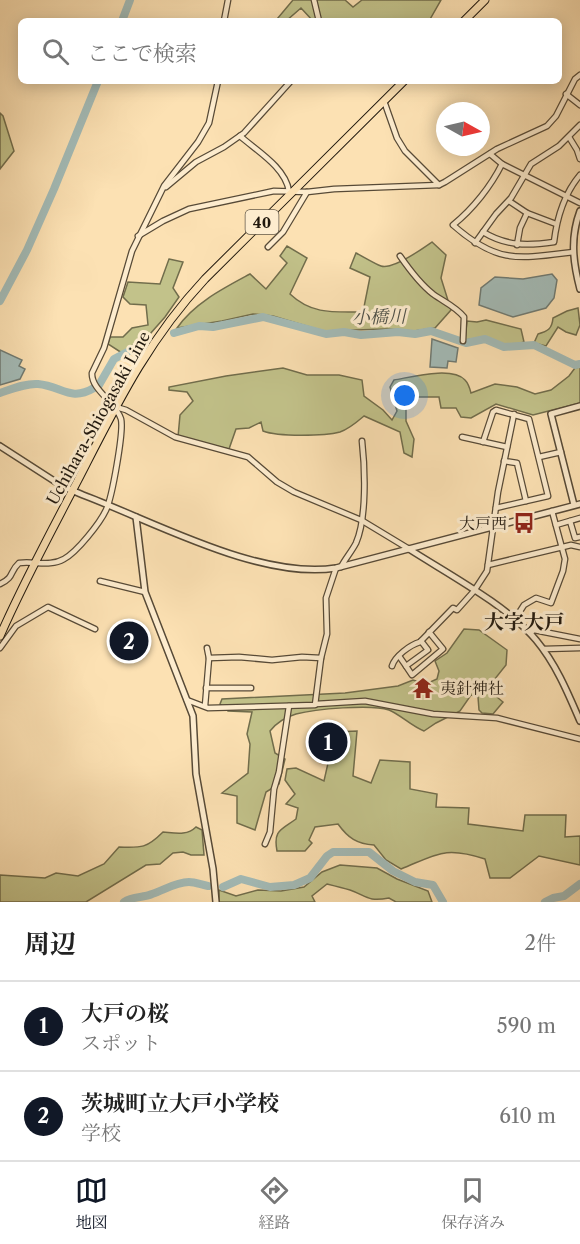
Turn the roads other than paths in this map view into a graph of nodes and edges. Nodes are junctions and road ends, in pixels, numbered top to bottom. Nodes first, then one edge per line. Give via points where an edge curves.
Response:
1 (228, 0) edge
2 (314, 0) edge
3 (486, 0) edge
4 (225, 18) edge
5 (318, 18) edge
6 (467, 18) edge
7 (580, 75) edge
8 (217, 84) edge
9 (288, 84) edge
10 (401, 84) edge
11 (566, 94) junction
12 (384, 101) junction
13 (580, 105) edge
14 (580, 125) edge
15 (240, 136) junction
16 (568, 137) junction
17 (490, 154) joint
18 (487, 156) edge
19 (580, 159) edge
20 (502, 164) junction
21 (524, 175) junction
22 (580, 175) edge
23 (439, 184) junction
24 (291, 191) junction
25 (307, 192) junction
26 (160, 193) junction
27 (566, 196) junction
28 (509, 201) junction
29 (580, 203) edge
30 (580, 211) edge
31 (527, 213) junction
32 (556, 224) junction
33 (483, 232) junction
34 (138, 236) junction
35 (475, 243) junction
36 (517, 245) junction
37 (268, 247) dead end
38 (573, 252) junction
39 (400, 256) dead end
40 (580, 288) edge
41 (463, 341) dead end
42 (580, 406) edge
43 (116, 407) junction
44 (514, 414) junction
45 (462, 437) dead end
46 (362, 441) dead end
47 (483, 442) junction
48 (0, 446) edge
49 (507, 447) junction
50 (561, 452) junction
51 (538, 457) junction
52 (504, 461) junction
53 (72, 491) junction
54 (526, 501) junction
55 (108, 505) junction
56 (577, 505) edge
57 (496, 508) junction
58 (552, 511) junction
59 (136, 517) junction
60 (580, 518) edge
61 (361, 520) junction
62 (570, 521) junction
63 (556, 525) junction
64 (493, 527) junction
65 (580, 537) edge
66 (562, 547) junction
67 (580, 547) edge
68 (409, 549) junction
69 (36, 563) junction
70 (488, 565) junction
71 (338, 567) junction
72 (100, 580) dead end
73 (0, 584) edge
74 (474, 591) junction
75 (145, 592) junction
76 (515, 619) junction
77 (95, 629) dead end
78 (429, 632) junction
79 (530, 633) junction
80 (0, 636) edge
81 (580, 639) edge
82 (421, 641) junction
83 (0, 648) edge
84 (207, 648) dead end
85 (580, 648) edge
86 (544, 649) junction
87 (399, 656) junction
88 (209, 658) junction
89 (321, 658) junction
90 (392, 666) dead end
91 (406, 666) junction
92 (206, 688) junction
93 (250, 688) dead end
94 (187, 700) junction
95 (316, 704) junction
96 (205, 706) junction
97 (289, 706) junction
98 (580, 721) edge
99 (580, 739) edge
100 (265, 844) dead end
101 (216, 902) edge

1 - 4 street
2 - 5 street
3 - 6 main road
7 - 11 street
8 - 26 street via 210,123
9 - 15 street
10 - 12 main road, Uchihara-Shiogasaki Line / 40
11 - 13 street
11 - 17 street via 547,126
12 - 23 street via 405,151
12 - 24 main road, Uchihara-Shiogasaki Line / 40
14 - 16 street
15 - 24 street via 279,170
15 - 26 street via 196,162
16 - 19 street
16 - 21 street via 531,164
17 - 20 street
18 - 23 street
20 - 21 street
20 - 35 street via 494,181 453,225
21 - 27 street
21 - 28 street
22 - 27 street
23 - 25 street
24 - 25 street
24 - 34 street via 189,209
24 - 43 main road, Uchihara-Shiogasaki Line / 40 via 177,310 144,355
25 - 37 street via 283,232
26 - 34 street
27 - 29 street
27 - 32 street
28 - 31 street
28 - 33 street
30 - 38 street
31 - 32 street
31 - 36 street
32 - 36 street via 554,242
33 - 35 street
33 - 36 street
34 - 43 street via 92,377
35 - 38 street via 514,257
38 - 40 street
39 - 41 street via 432,294 456,307 464,317
42 - 50 street via 551,414
43 - 53 main road, Uchihara-Shiogasaki Line / 40
43 - 55 street via 122,430
43 - 61 street via 175,437 248,457 294,492
44 - 47 street via 493,412
44 - 49 street
44 - 51 street via 529,418
45 - 47 street
46 - 61 street
47 - 49 street
48 - 53 street
49 - 52 street
50 - 51 street
50 - 56 street
51 - 54 street via 548,496
52 - 54 street via 517,463
52 - 57 street
53 - 55 street
53 - 69 main road, Uchihara-Shiogasaki Line / 40
54 - 57 street
55 - 59 street
55 - 69 street via 72,554 56,563
56 - 58 street
57 - 64 street
58 - 63 street
58 - 64 street
59 - 71 street via 237,556 296,569
59 - 75 street
60 - 62 street
61 - 68 street
61 - 71 street via 356,542
62 - 63 street
62 - 65 street via 575,538
63 - 66 street
64 - 68 street
64 - 70 street
66 - 67 street
66 - 70 street
66 - 76 street via 563,571 551,603 536,598 524,605
68 - 71 street
68 - 74 street
69 - 73 street via 19,563 10,579
69 - 80 main road, Uchihara-Shiogasaki Line / 40
70 - 74 street
71 - 89 street via 326,598 327,634
72 - 75 street
74 - 76 street
74 - 78 street
75 - 94 street
76 - 79 street
77 - 83 street via 48,607 16,626
78 - 82 street
78 - 91 street via 443,649 412,675
79 - 81 street via 534,630
79 - 86 street
82 - 87 street
82 - 91 street via 428,650
84 - 88 street
85 - 86 street
86 - 98 street
87 - 90 street
87 - 91 street
88 - 89 street
88 - 92 street
89 - 95 street
92 - 93 street
92 - 96 street
94 - 96 street
94 - 101 street via 193,716 196,774
95 - 97 street
95 - 99 street via 376,702 433,714 497,718
96 - 97 street
97 - 100 street

